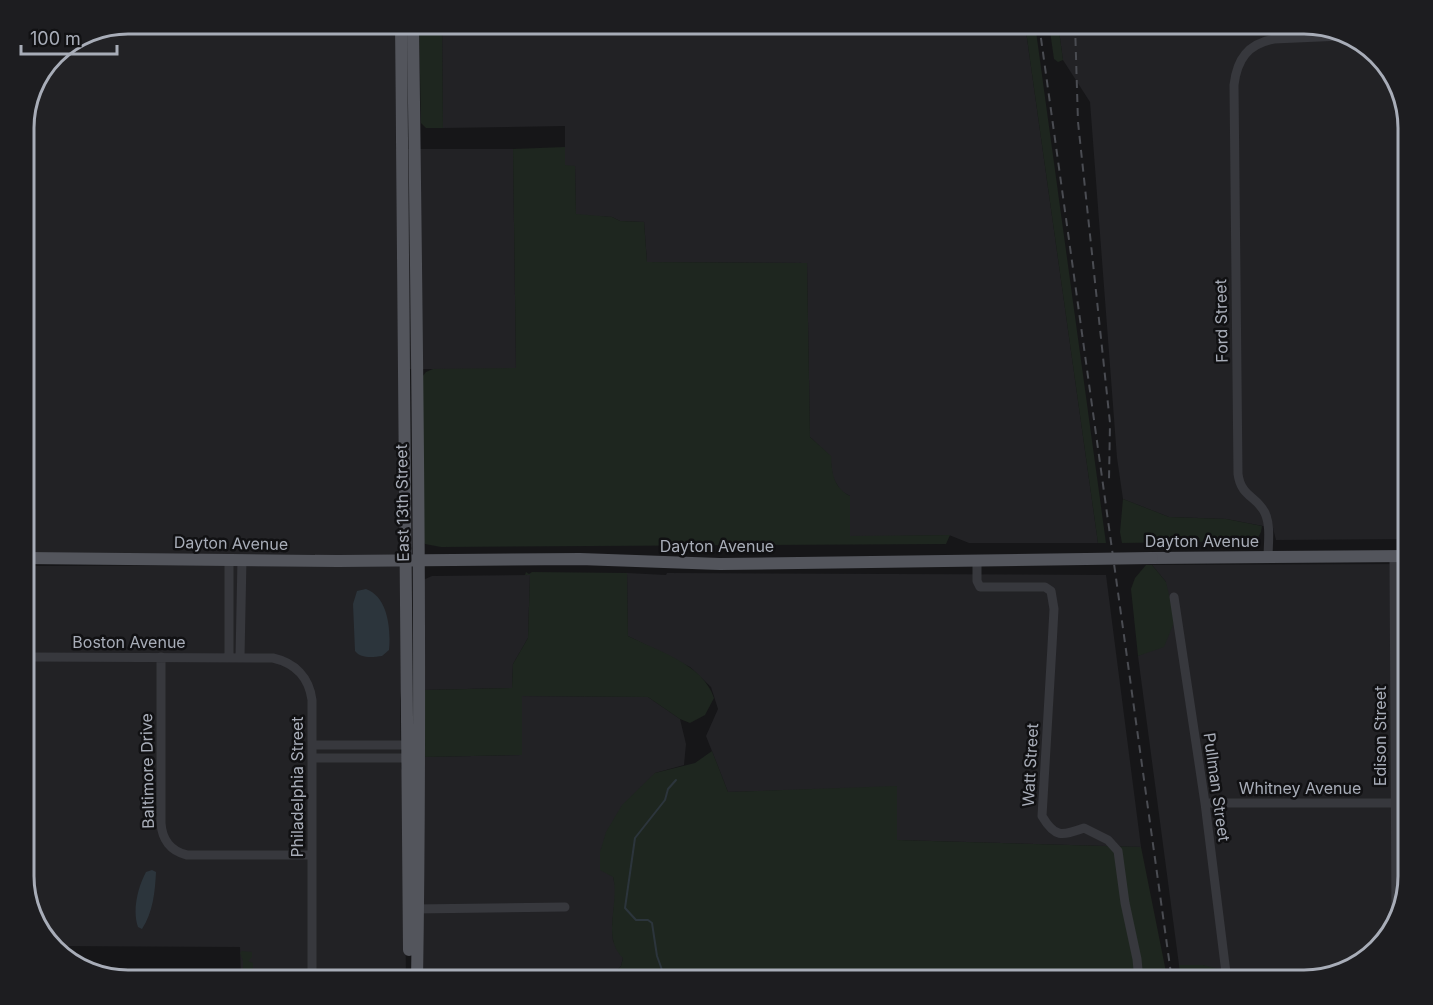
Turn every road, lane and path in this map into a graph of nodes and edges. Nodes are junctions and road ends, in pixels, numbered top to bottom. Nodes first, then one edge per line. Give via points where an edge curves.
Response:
1 (401, 34) edge
2 (413, 34) edge
3 (1325, 37) edge
4 (1394, 556) junction
5 (1398, 556) edge
6 (35, 558) edge
7 (1268, 558) junction
8 (235, 559) junction
9 (413, 561) junction
10 (977, 561) junction
11 (1174, 597) dead end
12 (35, 657) edge
13 (161, 657) junction
14 (229, 657) junction
15 (240, 657) junction
16 (312, 745) junction
17 (414, 745) junction
18 (312, 758) junction
19 (413, 758) junction
20 (1204, 803) junction
21 (1395, 803) junction
22 (312, 855) junction
23 (1396, 899) edge
24 (565, 907) dead end
25 (413, 909) junction
26 (312, 970) edge
27 (410, 970) edge
28 (416, 970) edge
29 (1138, 970) edge
30 (1226, 970) edge

1 - 9 main road, East 13th Street
2 - 9 main road, East 13th Street
3 - 7 street, Ford Street via 1263,41 1242,57 1235,73 1238,474 1242,488 1265,513
4 - 5 main road, Dayton Avenue
4 - 7 main road, Dayton Avenue
4 - 21 street, Edison Street
6 - 8 main road, Dayton Avenue
7 - 10 main road, Dayton Avenue, bridge
8 - 9 main road, Dayton Avenue
8 - 14 street
8 - 15 street
9 - 10 main road, Dayton Avenue
9 - 17 main road, East 13th Street
10 - 29 street, Watt Street via 980,587 1045,587 1051,591 1054,609 1042,816 1050,830 1058,834 1084,828 1118,851
11 - 20 street, Pullman Street
12 - 13 street, Boston Avenue
13 - 14 street, Boston Avenue
13 - 22 street, Baltimore Drive via 160,823 165,841 178,853 187,855
14 - 15 street, Philadelphia Street
15 - 16 street, Philadelphia Street via 273,658 290,663 301,672 311,690
16 - 17 street
16 - 18 street, Philadelphia Street
17 - 19 main road, East 13th Street
18 - 19 street
18 - 22 street, Philadelphia Street
19 - 25 main road, East 13th Street
20 - 21 street, Whitney Avenue
20 - 30 street, Pullman Street
21 - 23 street, Edison Street
22 - 26 street, Philadelphia Street
24 - 25 street
25 - 27 main road, East 13th Street
25 - 28 main road, East 13th Street

